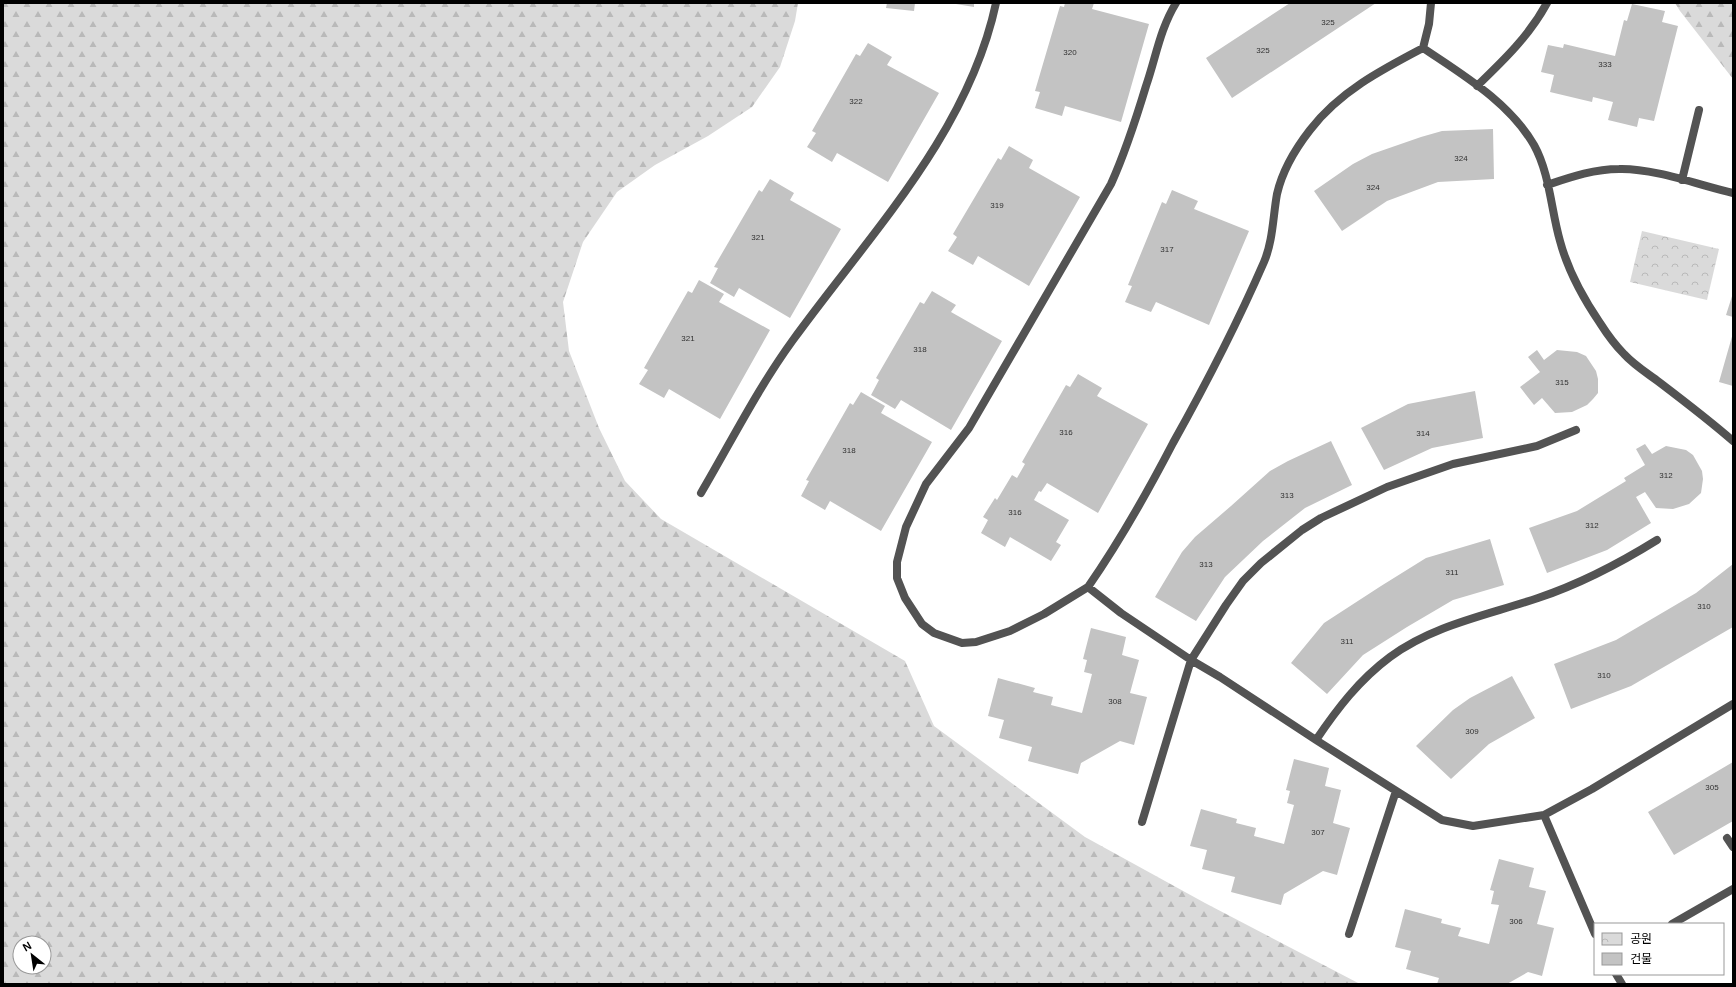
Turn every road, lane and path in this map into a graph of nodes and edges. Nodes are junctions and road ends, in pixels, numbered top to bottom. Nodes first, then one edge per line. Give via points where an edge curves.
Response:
1 (996, 3) edge
2 (1176, 3) edge
3 (1431, 3) edge
4 (1547, 3) edge
5 (1423, 48) junction
6 (1477, 86) junction
7 (1699, 110) dead end
8 (1682, 180) junction
9 (1547, 185) junction
10 (1733, 193) edge
11 (1576, 430) dead end
12 (1733, 441) edge
13 (701, 493) dead end
14 (1657, 540) dead end
15 (1088, 587) junction
16 (1191, 660) junction
17 (1733, 704) edge
18 (1316, 740) junction
19 (1396, 791) junction
20 (1544, 815) junction
21 (1142, 822) dead end
22 (1727, 838) dead end
23 (1733, 847) edge
24 (1733, 889) edge
25 (1674, 923) edge
26 (1594, 932) edge
27 (1349, 934) dead end
28 (1617, 975) edge
29 (1622, 984) edge

1 - 13 lane via 983,53 932,151 882,224 793,340 767,379
2 - 15 lane via 1166,19 1119,167 1111,184 970,428 926,484 906,527 897,562 897,578 905,598 922,624 934,633 962,643 976,642 1010,631
3 - 5 lane
4 - 6 lane via 1517,47
5 - 6 lane
5 - 15 lane via 1371,77 1341,98 1324,113 1298,147 1278,192 1265,259 1224,349 1127,527
6 - 9 lane via 1523,129 1534,146 1545,172
7 - 8 lane
8 - 9 lane via 1642,170 1619,169 1578,174
8 - 10 lane
9 - 12 lane via 1567,263 1610,338 1632,362
11 - 16 lane via 1537,446 1453,464 1416,476 1362,497 1321,518 1261,562 1226,604
14 - 18 lane via 1628,558 1569,586 1470,618 1410,644 1390,657 1355,688
15 - 16 lane via 1121,614
16 - 18 lane
16 - 21 lane
17 - 20 lane
18 - 19 lane
19 - 20 lane via 1442,820 1473,826
19 - 27 lane
20 - 26 lane
22 - 23 lane
24 - 25 lane
28 - 29 lane

